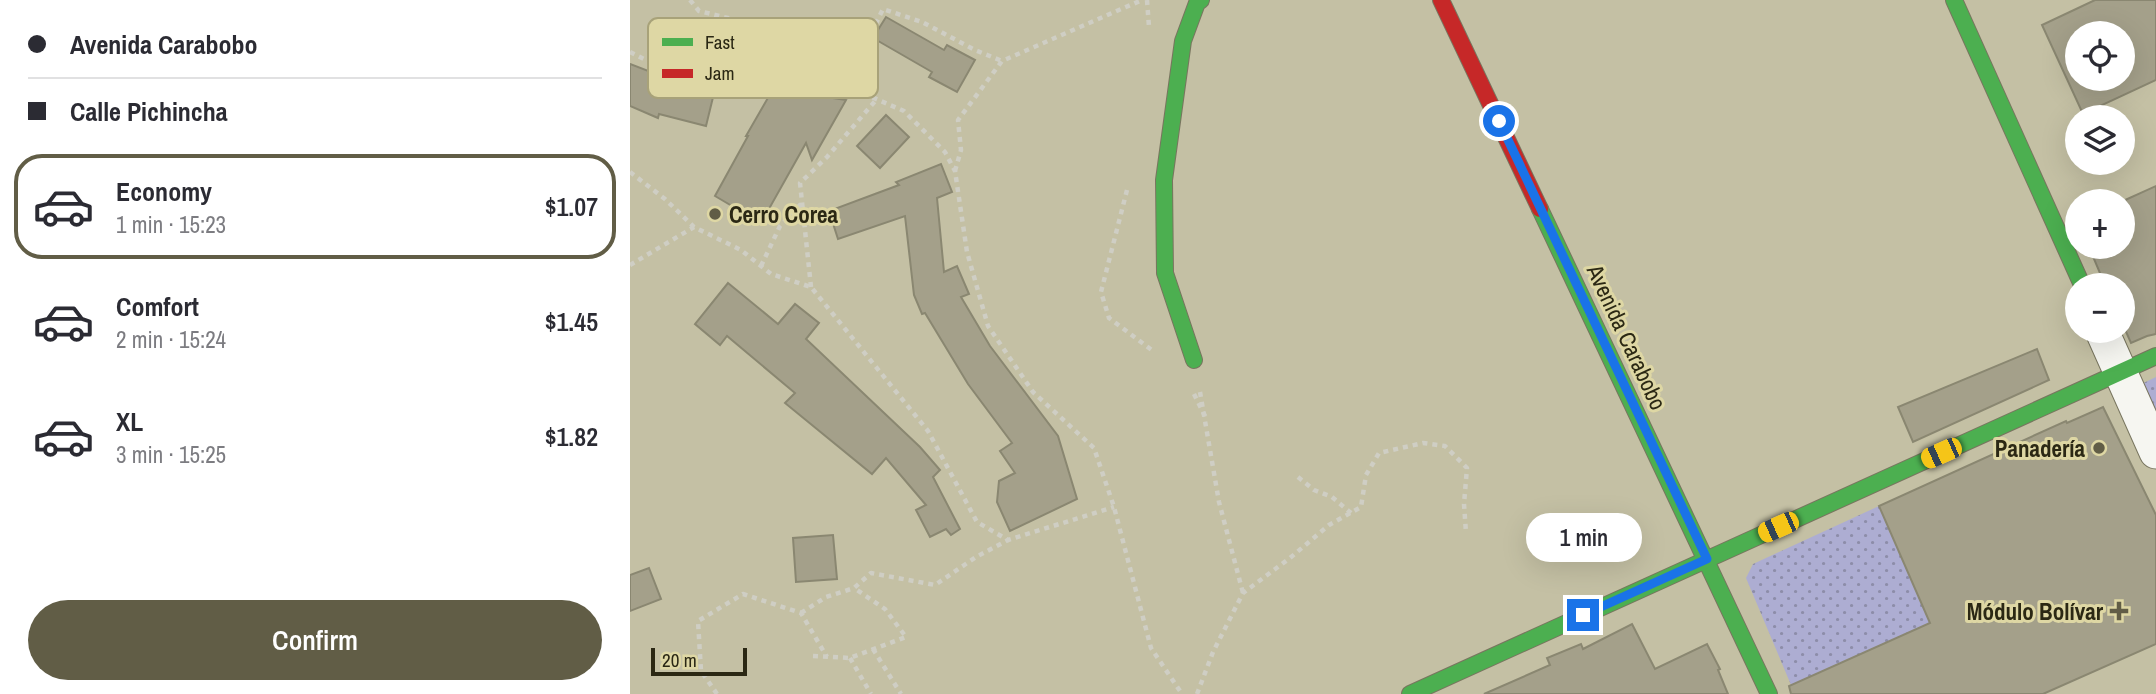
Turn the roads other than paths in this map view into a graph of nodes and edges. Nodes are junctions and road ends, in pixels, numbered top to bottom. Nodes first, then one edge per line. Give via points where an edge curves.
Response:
1 (1201, 0) edge
2 (1441, 0) edge
3 (1954, 0) edge
4 (2077, 273) edge
5 (2107, 343) edge
6 (2156, 356) edge
7 (1194, 360) road end
8 (2120, 372) junction
9 (2156, 452) edge
10 (1707, 559) junction
11 (1410, 694) edge
12 (1769, 694) edge

1 - 7 street via 1183,41 1164,180 1165,273
2 - 10 street, Avenida Carabobo
3 - 4 street
5 - 8 street
6 - 8 street
8 - 9 street
8 - 10 street
10 - 11 street
10 - 12 street, Avenida Carabobo

